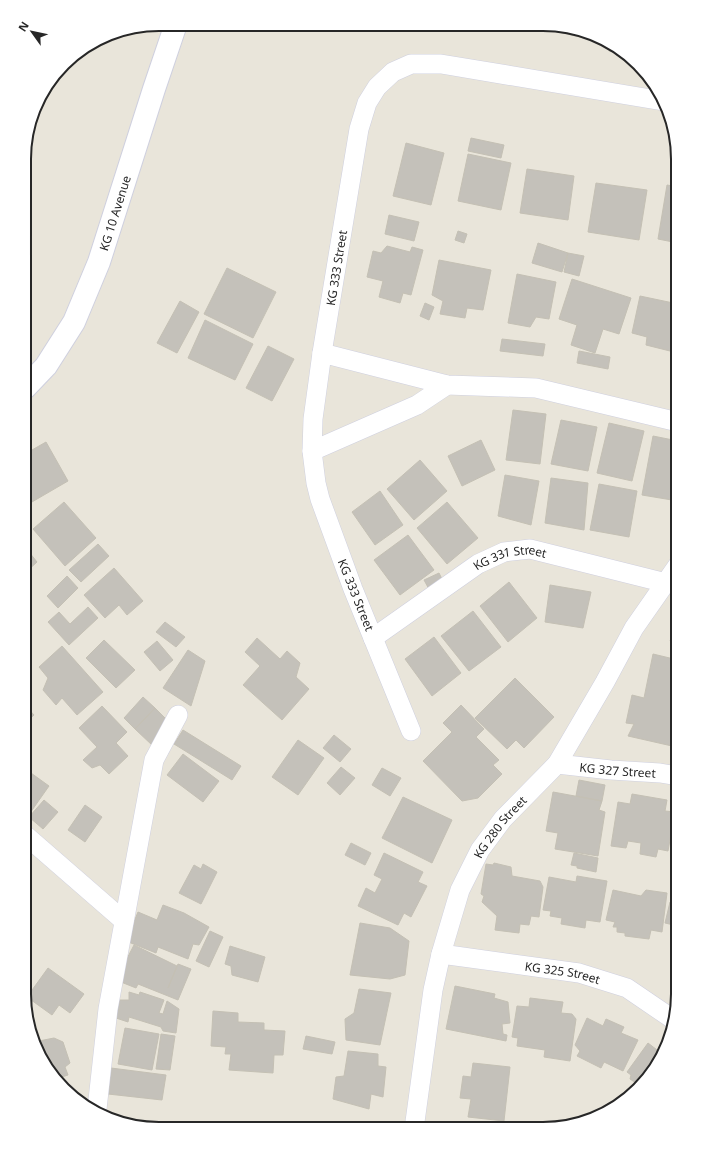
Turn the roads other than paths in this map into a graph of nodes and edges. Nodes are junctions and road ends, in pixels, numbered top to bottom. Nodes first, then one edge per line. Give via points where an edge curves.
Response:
1 (174, 31) edge
2 (656, 100) edge
3 (322, 353) junction
4 (31, 382) edge
5 (447, 385) junction
6 (671, 420) edge
7 (312, 451) junction
8 (671, 572) edge
9 (671, 576) edge
10 (373, 638) junction
11 (178, 714) dead end
12 (411, 731) dead end
13 (557, 764) junction
14 (671, 775) edge
15 (31, 840) edge
16 (124, 922) junction
17 (441, 954) junction
18 (669, 1017) edge
19 (97, 1106) edge
20 (415, 1122) edge

1 - 4 street, KG 10 Avenue via 100,262 74,322 46,366
2 - 3 street, KG 333 Street via 441,64 411,64 393,72 377,87 367,103 359,129
3 - 5 street
3 - 7 street, KG 333 Street via 313,419
5 - 6 street via 536,388
5 - 7 street via 417,405
7 - 10 street, KG 333 Street via 320,499
8 - 10 street, KG 331 Street via 530,549 504,552 478,564
9 - 13 street, KG 280 Street via 634,628
10 - 12 street, KG 333 Street
11 - 16 street via 154,760
13 - 14 street, KG 327 Street
13 - 17 street, KG 280 Street via 503,819 480,850 460,890
15 - 16 street
16 - 19 street via 108,1009
17 - 18 street, KG 325 Street via 579,973 627,988
17 - 20 street, KG 280 Street via 433,990

